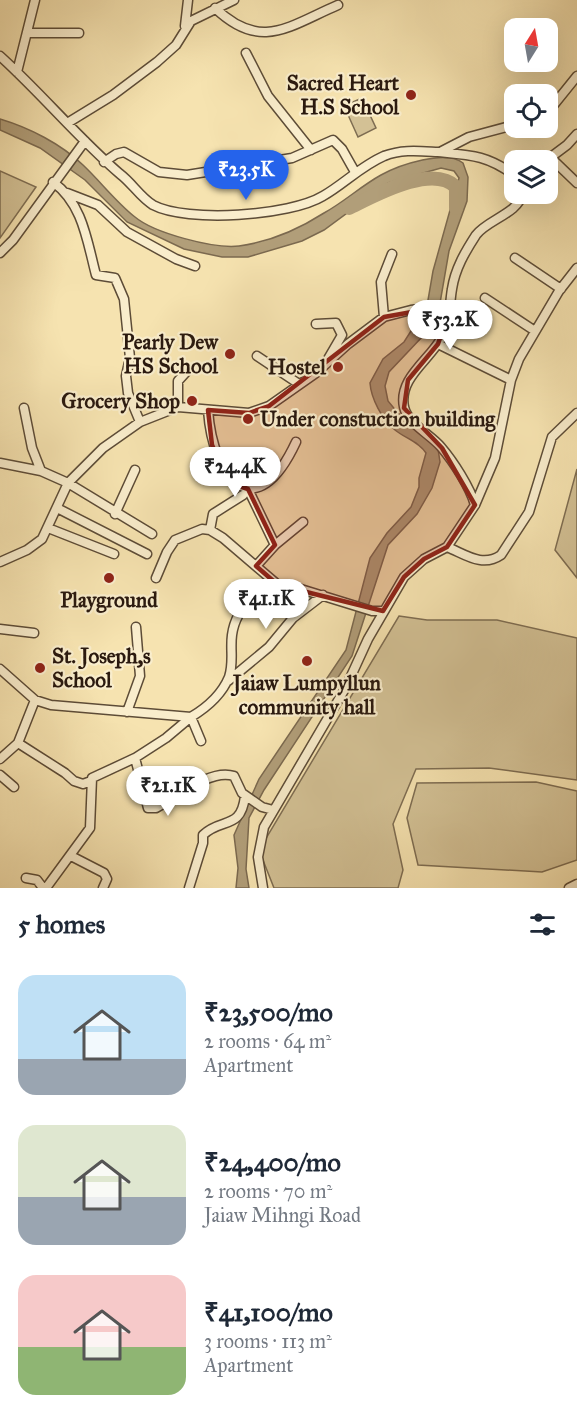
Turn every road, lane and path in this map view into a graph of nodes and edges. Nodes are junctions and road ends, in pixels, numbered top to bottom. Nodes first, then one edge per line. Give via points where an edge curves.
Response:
1 (35, 0) edge
2 (188, 0) edge
3 (234, 0) edge
4 (338, 5) dead end
5 (215, 8) junction
6 (185, 27) junction
7 (29, 33) junction
8 (79, 33) dead end
9 (246, 53) dead end
10 (0, 56) edge
11 (18, 72) junction
12 (577, 76) edge
13 (558, 100) edge
14 (69, 122) junction
15 (504, 128) edge
16 (577, 134) edge
17 (85, 141) junction
18 (311, 150) junction
19 (558, 151) edge
20 (439, 153) junction
21 (104, 162) junction
22 (558, 167) edge
23 (504, 170) edge
24 (355, 172) junction
25 (53, 182) junction
26 (577, 183) edge
27 (67, 193) junction
28 (516, 204) edge
29 (0, 253) edge
30 (392, 254) dead end
31 (514, 258) dead end
32 (195, 266) dead end
33 (577, 268) edge
34 (561, 289) junction
35 (484, 298) dead end
36 (451, 305) junction
37 (384, 318) junction
38 (316, 324) dead end
39 (535, 331) junction
40 (438, 344) junction
41 (257, 356) dead end
42 (328, 363) junction
43 (188, 370) dead end
44 (511, 380) junction
45 (299, 384) junction
46 (178, 407) junction
47 (24, 408) dead end
48 (208, 410) junction
49 (577, 413) edge
50 (141, 422) junction
51 (296, 442) dead end
52 (0, 463) edge
53 (135, 470) dead end
54 (41, 471) junction
55 (68, 483) junction
56 (245, 492) junction
57 (475, 505) junction
58 (57, 508) junction
59 (116, 514) junction
60 (303, 522) dead end
61 (48, 528) junction
62 (210, 530) junction
63 (152, 534) dead end
64 (274, 545) junction
65 (447, 547) junction
66 (114, 554) dead end
67 (147, 554) dead end
68 (0, 562) edge
69 (256, 566) junction
70 (156, 578) dead end
71 (278, 585) junction
72 (323, 595) junction
73 (383, 611) junction
74 (136, 627) dead end
75 (0, 629) edge
76 (34, 633) dead end
77 (0, 669) edge
78 (225, 684) junction
79 (34, 699) junction
80 (127, 712) junction
81 (190, 717) junction
82 (201, 741) dead end
83 (18, 743) junction
84 (135, 758) junction
85 (0, 759) edge
86 (0, 775) edge
87 (91, 781) junction
88 (14, 786) dead end
89 (246, 796) junction
90 (273, 810) junction
91 (71, 855) junction
92 (26, 878) dead end
93 (577, 884) edge
94 (45, 888) edge
95 (103, 888) edge
96 (189, 888) edge
97 (263, 888) edge
98 (569, 888) edge

1 - 7 street
2 - 6 street
3 - 5 street
4 - 5 street via 264,33 238,28
5 - 6 street
6 - 14 street via 176,45 157,62
7 - 8 street
7 - 11 street
9 - 18 street via 268,96
10 - 11 street
11 - 14 street
12 - 13 street
14 - 17 street
15 - 20 street via 469,137
16 - 19 street
17 - 21 street
17 - 25 street
18 - 21 street via 291,158 187,175 159,172 124,152
18 - 24 street via 333,140
20 - 23 street via 479,156
20 - 24 street via 396,152
21 - 24 street via 152,204 201,214 267,212 308,202 323,196
22 - 26 street
25 - 27 street
25 - 29 street
27 - 32 street via 98,205 127,232
27 - 50 street via 80,216 96,275 115,278 124,299 130,362 126,376 128,393
28 - 36 street via 479,232 463,256 453,280
30 - 37 street via 382,273
31 - 34 street
33 - 34 street
34 - 39 street
35 - 39 street
36 - 37 street
36 - 40 street via 450,319
37 - 42 street
38 - 42 street via 336,323 342,336 328,355
39 - 44 street
40 - 44 street
40 - 57 street via 408,380 404,408 442,448 472,493
41 - 45 street
42 - 45 street
43 - 46 street via 178,381
44 - 57 street via 495,458
45 - 48 street via 269,406 249,413
46 - 48 street
46 - 50 street
47 - 54 street via 33,454
48 - 56 street via 212,446 222,468
49 - 65 street via 552,436 529,512 501,555 481,561
50 - 55 street via 112,441
51 - 56 street via 276,475
52 - 54 street
53 - 59 street
54 - 55 street
55 - 58 street
55 - 59 street
56 - 62 street via 213,514
56 - 64 street
57 - 65 street
58 - 61 street
58 - 67 street
59 - 63 street
60 - 64 street
61 - 66 street
61 - 68 street via 42,539 27,550
62 - 69 street via 224,537
62 - 70 street via 202,529 175,540
64 - 69 street
65 - 73 street via 424,559 404,577
69 - 71 street
71 - 72 street
71 - 78 street via 257,594 237,620 232,632 231,669
72 - 73 street
72 - 78 street
73 - 90 street via 346,687
74 - 80 street via 140,676
75 - 76 street
77 - 79 street
78 - 81 street via 213,700
79 - 80 street via 51,705
79 - 83 street
80 - 81 street
81 - 82 street
81 - 84 street
83 - 85 street
83 - 87 street via 74,782
84 - 87 street via 103,771
84 - 89 street via 148,808 156,808 177,794 224,775 234,776
86 - 88 street
87 - 91 street via 90,828
89 - 90 street
89 - 96 street via 238,816 203,835
90 - 97 street via 259,850
91 - 94 street
91 - 95 street via 104,873 107,879
92 - 94 street via 37,880
93 - 98 street

